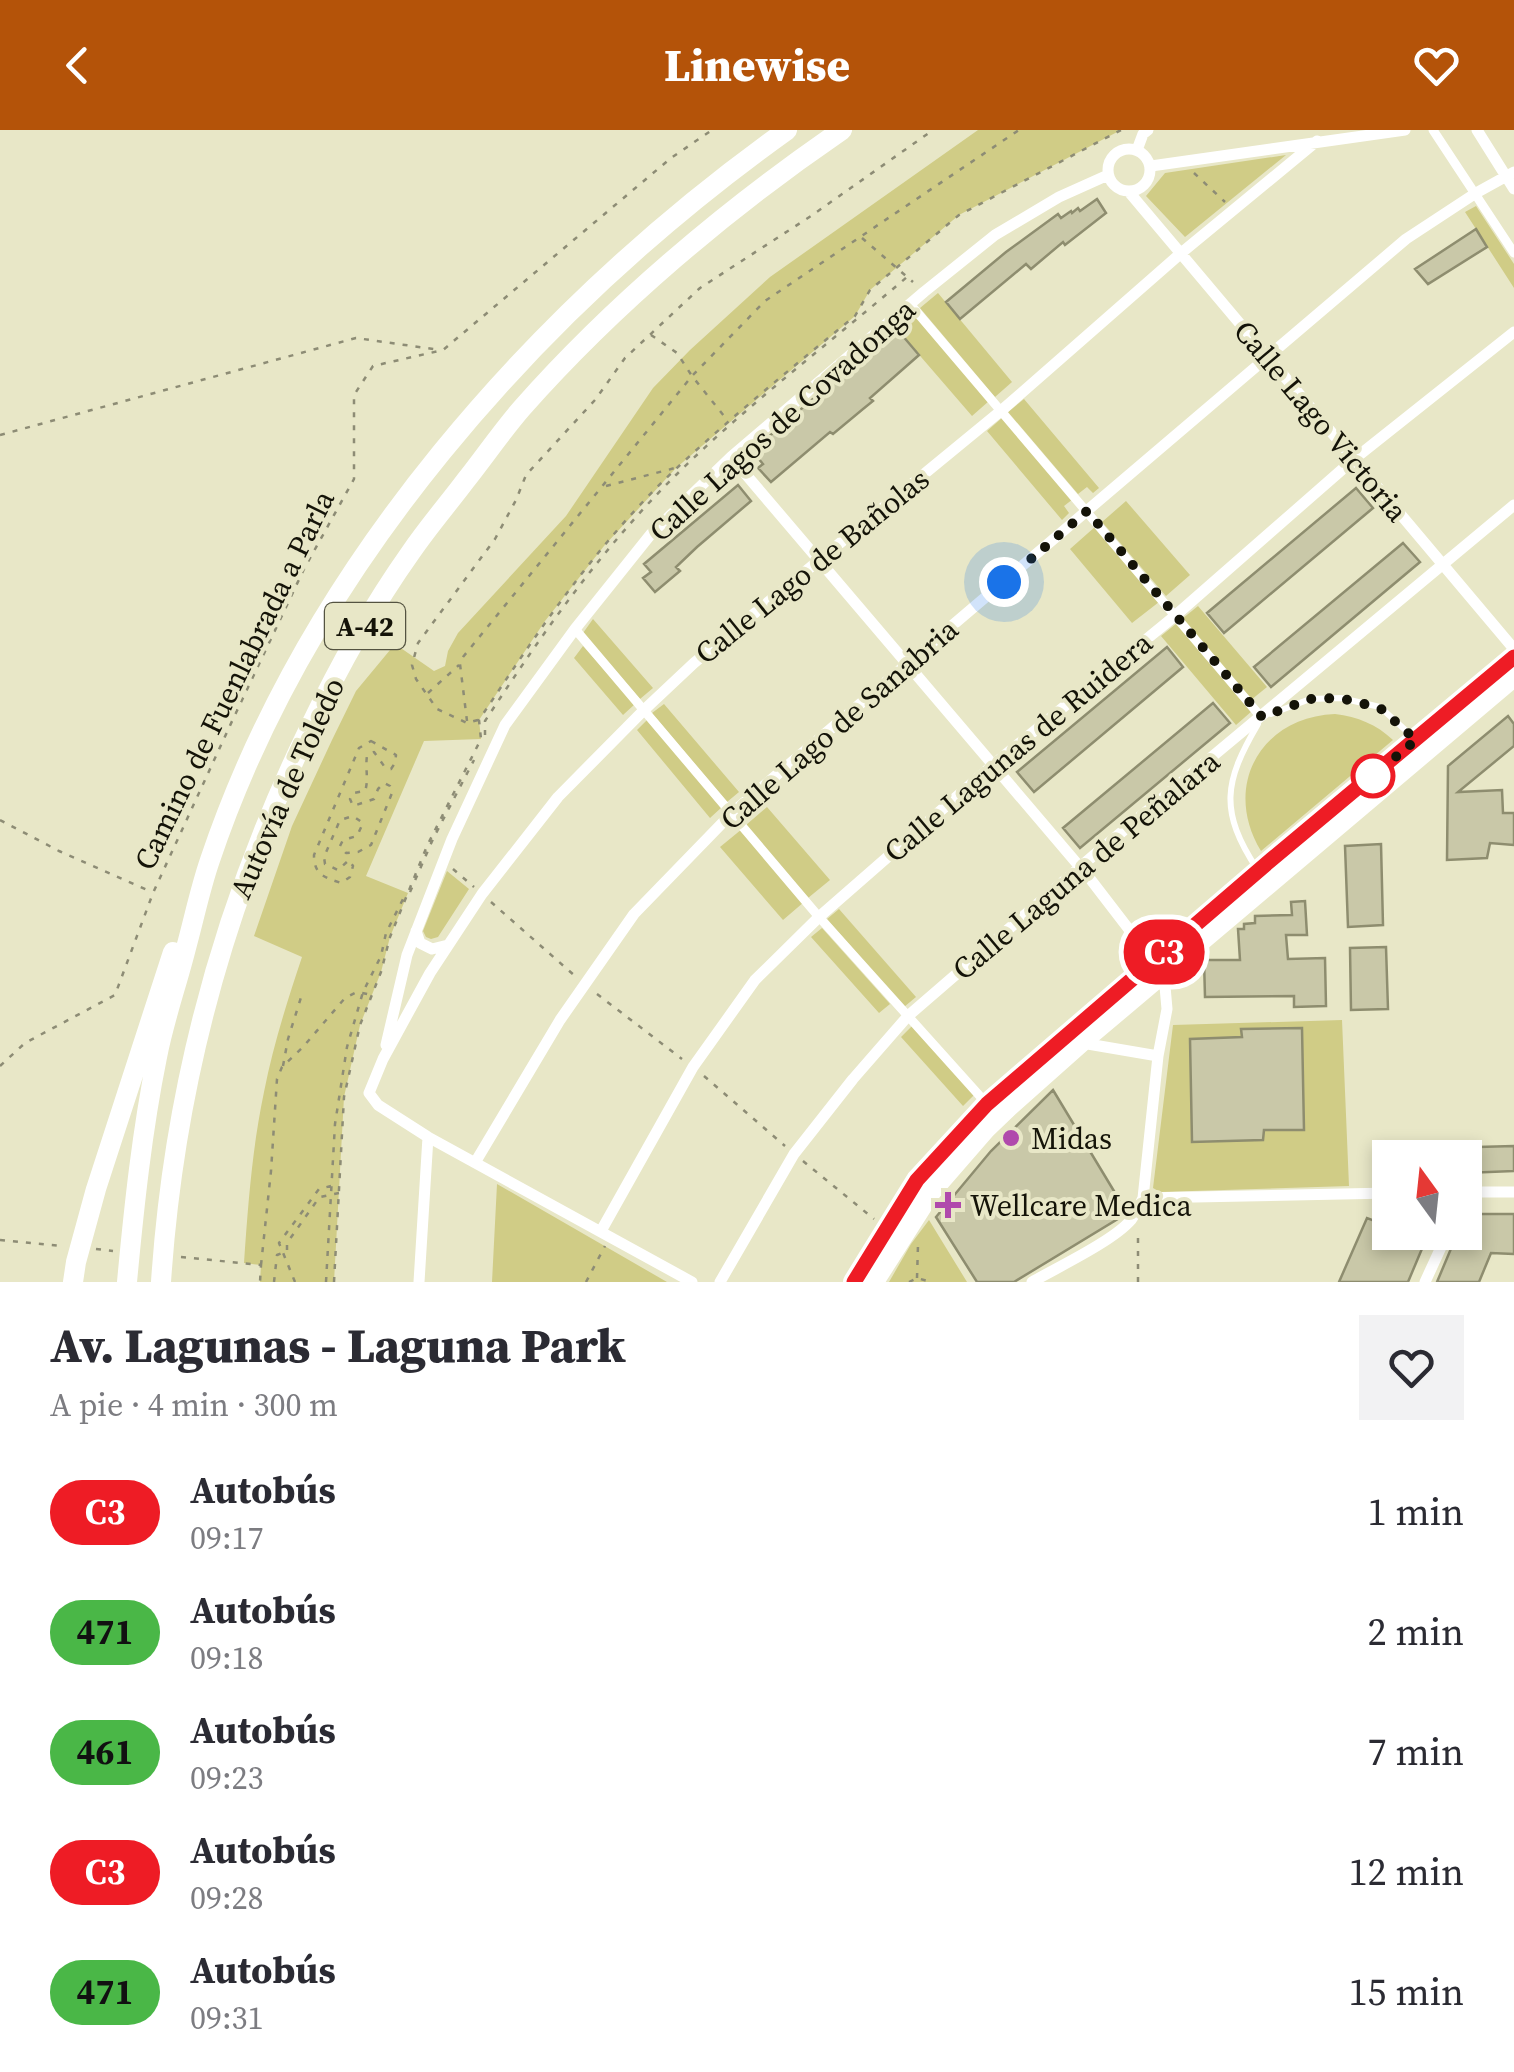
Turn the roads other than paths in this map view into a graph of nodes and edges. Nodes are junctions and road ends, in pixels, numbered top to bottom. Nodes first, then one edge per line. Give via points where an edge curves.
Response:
1 (786, 130) edge
2 (842, 130) edge
3 (1148, 130) edge
4 (1343, 130) edge
5 (1405, 130) edge
6 (1433, 130) edge
7 (1476, 130) edge
8 (1323, 140) junction
9 (1136, 150) junction
10 (1150, 166) junction
11 (1510, 174) edge
12 (1108, 175) junction
13 (1514, 189) edge
14 (1129, 192) junction
15 (1476, 194) junction
16 (1514, 253) edge
17 (1180, 254) junction
18 (910, 304) junction
19 (1514, 332) edge
20 (1266, 358) junction
21 (1002, 410) junction
22 (731, 457) junction
23 (1353, 460) junction
24 (1514, 504) edge
25 (1087, 511) junction
26 (820, 560) junction
27 (1441, 563) junction
28 (1176, 615) junction
29 (575, 629) junction
30 (1514, 649) edge
31 (1514, 657) edge
32 (908, 663) junction
33 (1514, 678) edge
34 (644, 710) junction
35 (1262, 717) junction
36 (1422, 746) junction
37 (994, 764) junction
38 (732, 813) junction
39 (209, 861) junction
40 (1080, 868) junction
41 (1258, 871) junction
42 (819, 917) junction
43 (416, 931) junction
44 (448, 945) junction
45 (1159, 967) junction
46 (908, 1016) junction
47 (1082, 1043) junction
48 (1158, 1056) junction
49 (383, 1058) junction
50 (987, 1104) junction
51 (428, 1137) junction
52 (476, 1162) junction
53 (1514, 1192) edge
54 (1482, 1193) edge
55 (1372, 1195) edge
56 (1140, 1203) junction
57 (605, 1233) junction
58 (1440, 1250) edge
59 (73, 1282) edge
60 (126, 1282) edge
61 (161, 1282) edge
62 (419, 1282) edge
63 (692, 1282) edge
64 (720, 1282) edge
65 (854, 1282) edge
66 (875, 1282) edge
67 (1032, 1282) edge
68 (1425, 1282) edge

1 - 39 highway, Autovía de Toledo / A-42 via 631,254 542,340 425,472 321,620 270,716
2 - 61 highway, Autovía de Toledo / A-42 via 722,220 579,348 521,410 378,603 276,797 232,914 182,1106
3 - 9 street
4 - 8 street, Calle Lago de Bañolas
5 - 8 street
6 - 15 street
7 - 11 street
8 - 10 street
8 - 17 street, Calle Lago de Bañolas
9 - 10 street
9 - 12 street via 1118,152
10 - 14 street via 1143,187
11 - 13 street
11 - 15 street, Calle Lago de Sanabria
12 - 14 street
12 - 18 street, Calle Lagos de Covadonga via 1008,226
14 - 17 street, Calle Lago Victoria
15 - 16 street
15 - 20 street, Calle Lago de Sanabria via 1406,239
17 - 20 street, Calle Lago Victoria
17 - 21 street, Calle Lago de Bañolas
18 - 21 street
18 - 22 street, Calle Lagos de Covadonga
19 - 23 street, Calle Lagunas de Ruidera
20 - 23 street, Calle Lago Victoria
20 - 25 street, Calle Lago de Sanabria
21 - 25 street
21 - 26 street, Calle Lago de Bañolas
22 - 26 street
22 - 29 street, Calle Lagos de Covadonga via 650,534
23 - 27 street, Calle Lago Victoria
23 - 28 street, Calle Lagunas de Ruidera
24 - 27 street, Calle Laguna de Peñalara
25 - 28 street
25 - 32 street, Calle Lago de Sanabria
26 - 32 street
26 - 34 street, Calle Lago de Bañolas
27 - 30 street, Calle Lago Victoria
27 - 35 street, Calle Laguna de Peñalara
28 - 35 street
28 - 37 street, Calle Lagunas de Ruidera
29 - 34 street
29 - 43 street, Calle Lagos de Covadonga via 505,725
31 - 36 main road
32 - 37 street
32 - 38 street, Calle Lago de Sanabria
33 - 36 main road
34 - 38 street
34 - 44 street, Calle Lago de Bañolas via 558,798
35 - 36 lane via 1310,699 1340,698 1380,708
35 - 40 street, Calle Laguna de Peñalara
35 - 41 lane via 1230,787 1235,827
36 - 41 main road
36 - 45 main road
37 - 40 street
37 - 42 street, Calle Lagunas de Ruidera
38 - 42 street
38 - 52 street, Calle Lago de Sanabria via 634,914 560,1020
39 - 59 highway via 166,972
39 - 60 highway, Autovía de Toledo / A-42 via 157,1056
40 - 45 street
40 - 46 street, Calle Laguna de Peñalara
41 - 45 main road
42 - 46 street
42 - 57 street, Calle Lagunas de Ruidera via 755,980 693,1067
43 - 44 street via 432,949
43 - 49 street, Calle Lagos de Covadonga
44 - 49 street, Calle Lago de Bañolas
45 - 47 main road
45 - 48 street via 1167,1008
45 - 50 main road
46 - 50 street
46 - 64 street, Calle Laguna de Peñalara via 794,1154
47 - 48 street
47 - 66 main road via 965,1154
48 - 56 street
49 - 51 street, Calle Lagos de Covadonga via 369,1094
50 - 65 main road via 917,1180
51 - 52 street
51 - 62 street
52 - 57 street
53 - 54 street
55 - 56 street
56 - 67 street via 1130,1222 1111,1236
57 - 63 street
58 - 68 street

